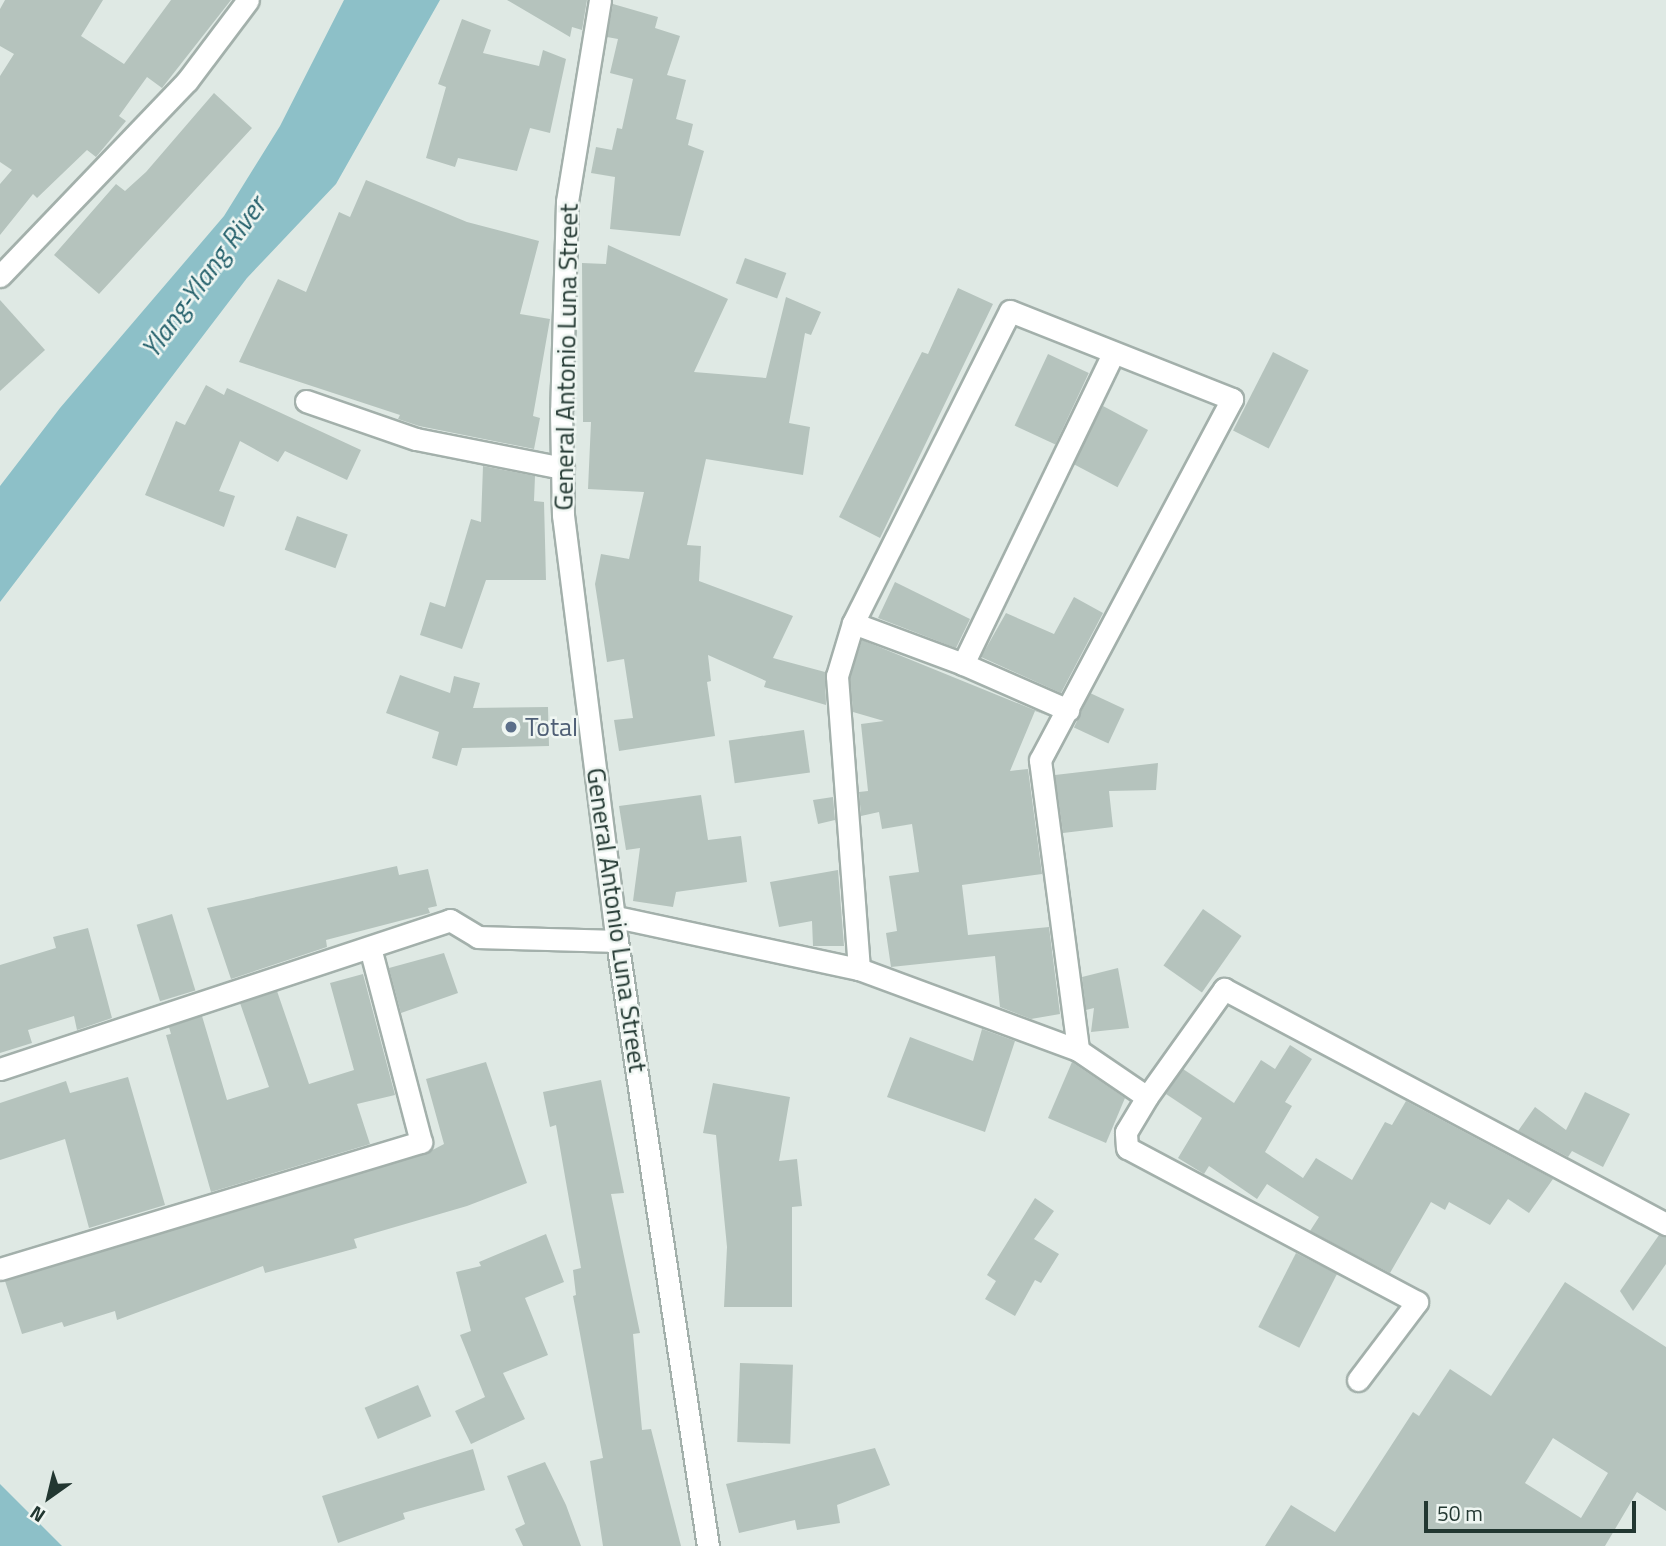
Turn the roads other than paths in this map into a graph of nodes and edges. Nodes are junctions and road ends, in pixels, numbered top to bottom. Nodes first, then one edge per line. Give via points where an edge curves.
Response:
1 (248, 0) edge
2 (600, 0) edge
3 (0, 276) edge
4 (1114, 354) junction
5 (306, 401) dead end
6 (563, 468) junction
7 (853, 623) junction
8 (963, 664) junction
9 (1068, 710) junction
10 (616, 917) junction
11 (617, 941) junction
12 (370, 948) junction
13 (859, 969) junction
14 (1078, 1051) junction
15 (0, 1069) edge
16 (1147, 1097) junction
17 (1666, 1224) edge
18 (0, 1269) edge
19 (1358, 1380) dead end
20 (708, 1546) edge

1 - 3 street via 187,80
2 - 6 street, General Antonio Luna Street via 567,202
4 - 7 street via 1010,311
4 - 8 street
4 - 9 street via 1232,399
5 - 6 street via 416,439
6 - 10 street, General Antonio Luna Street via 563,514
7 - 8 street
7 - 13 street via 837,676
8 - 9 street
9 - 14 street via 1040,760
10 - 11 street, General Antonio Luna Street
10 - 13 street
11 - 12 street via 478,937 450,920
11 - 20 street, General Antonio Luna Street
12 - 15 street
12 - 18 street via 421,1142
13 - 14 street
14 - 16 street
16 - 17 street via 1224,989
16 - 19 street via 1126,1132 1124,1141 1131,1153 1417,1302

